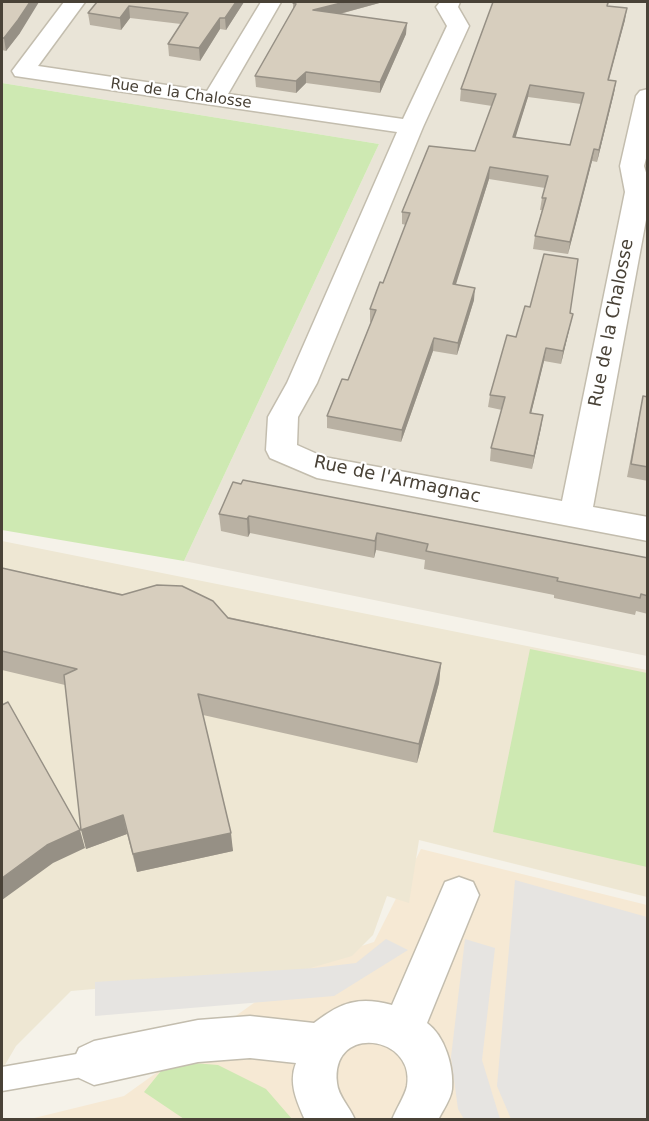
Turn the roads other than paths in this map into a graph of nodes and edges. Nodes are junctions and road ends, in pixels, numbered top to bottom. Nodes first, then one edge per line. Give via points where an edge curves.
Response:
1 (74, 2) edge
2 (271, 2) edge
3 (450, 2) edge
4 (12, 70) edge
5 (648, 96) edge
6 (213, 99) junction
7 (411, 126) junction
8 (643, 193) edge
9 (575, 516) junction
10 (648, 529) edge
11 (459, 895) dead end
12 (403, 1029) junction
13 (322, 1045) junction
14 (94, 1062) joint
15 (2, 1079) edge
16 (333, 1119) edge
17 (414, 1119) edge

1 - 4 street, Rue de la Chalosse via 60,23
2 - 6 street
3 - 7 street via 447,7 458,26
4 - 6 street, Rue de la Chalosse
5 - 8 street, Rue de la Chalosse via 632,166
6 - 7 street, Rue de la Chalosse
7 - 9 street, Rue de l'Armagnac via 302,383 283,417 281,450 317,467
8 - 9 street, Rue de la Chalosse
9 - 10 street, Rue de l'Armagnac
11 - 12 street
12 - 13 street via 368,1019 334,1032
12 - 17 street via 426,1056 430,1074 429,1092
13 - 14 street via 240,1038 198,1041
13 - 16 street via 314,1080 318,1098
14 - 15 lane

